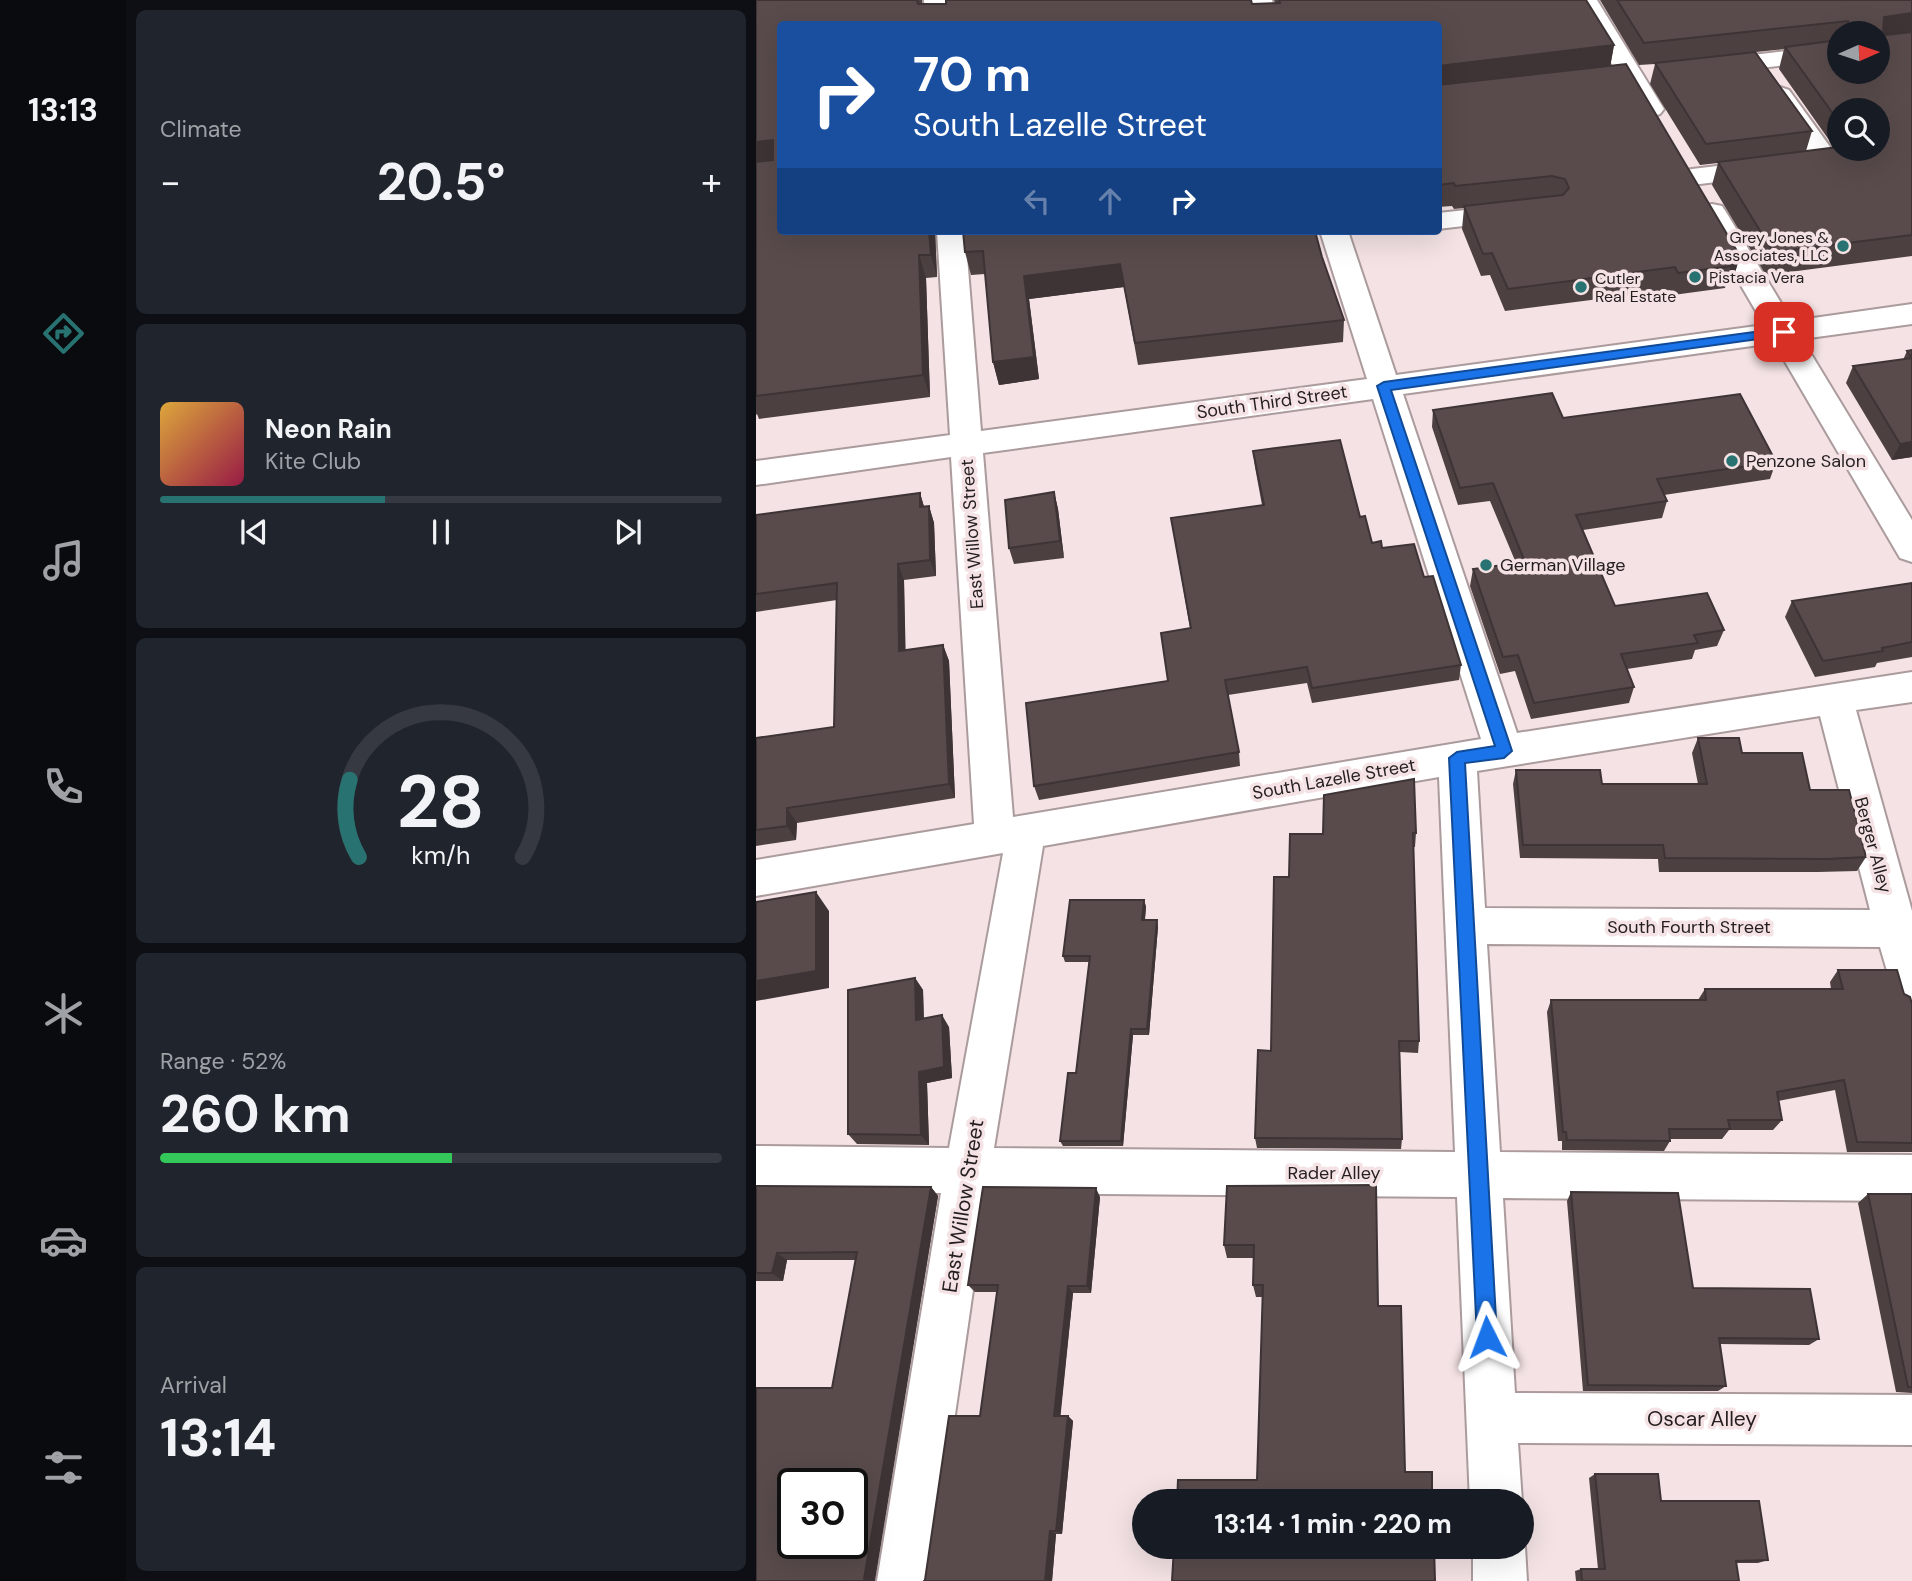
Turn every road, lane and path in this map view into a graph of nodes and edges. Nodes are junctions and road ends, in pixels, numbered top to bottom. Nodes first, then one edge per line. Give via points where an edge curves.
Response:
1 (936, 0) edge
2 (1259, 0) edge
3 (1585, 0) edge
4 (937, 21) edge
5 (1266, 21) edge
6 (1827, 53) edge
7 (1757, 61) junction
8 (1681, 70) edge
9 (1644, 74) junction
10 (1604, 79) edge
11 (1678, 154) junction
12 (1535, 211) edge
13 (1442, 221) edge
14 (951, 235) edge
15 (1340, 235) edge
16 (1912, 314) edge
17 (1784, 332) junction
18 (1384, 386) junction
19 (966, 444) junction
20 (756, 473) edge
21 (1912, 549) edge
22 (1912, 687) edge
23 (1834, 699) junction
24 (1504, 751) junction
25 (1457, 758) junction
26 (1011, 835) junction
27 (756, 878) edge
28 (1466, 926) junction
29 (1903, 929) edge
30 (1912, 991) edge
31 (756, 1168) edge
32 (968, 1170) junction
33 (1479, 1174) junction
34 (1912, 1178) edge
35 (1492, 1418) junction
36 (1912, 1420) edge
37 (1495, 1489) edge
38 (1499, 1559) edge
39 (904, 1581) edge
40 (1500, 1581) edge

1 - 4 street
2 - 5 street
3 - 9 street
6 - 7 street
7 - 8 street
7 - 11 street via 1827,161
9 - 10 street
9 - 11 street
11 - 17 street
12 - 13 street
14 - 19 street, East Willow Street
15 - 18 street
16 - 17 street, South Third Street
17 - 18 street, South Third Street
17 - 21 street
18 - 19 street, South Third Street
18 - 24 street
19 - 20 street, South Third Street
19 - 26 street, East Willow Street
22 - 23 street, South Lazelle Street
23 - 24 street, South Lazelle Street
23 - 29 street, Berger Alley
24 - 25 street, South Lazelle Street
25 - 26 street, South Lazelle Street
25 - 28 street
26 - 27 street, South Lazelle Street
26 - 32 street, East Willow Street
28 - 29 street, South Fourth Street
28 - 33 street
29 - 30 street, Berger Alley
31 - 32 street, Rader Alley
32 - 33 street, Rader Alley
32 - 39 street, East Willow Street
33 - 34 street, Rader Alley
33 - 35 street
35 - 36 street, Oscar Alley
35 - 37 street
38 - 40 street

